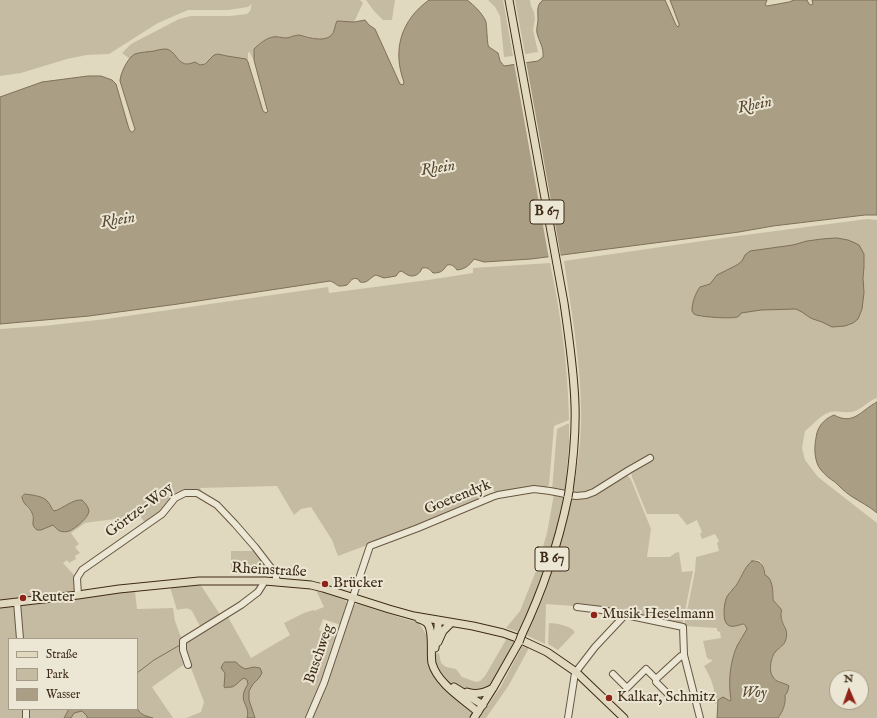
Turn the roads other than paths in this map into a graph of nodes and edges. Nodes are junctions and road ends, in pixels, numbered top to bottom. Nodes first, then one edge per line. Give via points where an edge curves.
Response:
1 (510, 0) edge
2 (650, 458) dead end
3 (265, 581) junction
4 (278, 582) junction
5 (78, 595) junction
6 (353, 598) junction
7 (17, 602) junction
8 (0, 604) edge
9 (578, 607) dead end
10 (625, 615) junction
11 (414, 616) junction
12 (438, 620) junction
13 (451, 622) junction
14 (20, 638) edge
15 (431, 643) junction
16 (435, 650) junction
17 (684, 655) junction
18 (188, 665) dead end
19 (576, 672) junction
20 (613, 674) dead end
21 (656, 679) junction
22 (493, 688) junction
23 (460, 691) junction
24 (668, 694) dead end
25 (483, 704) junction
26 (478, 712) junction
27 (309, 718) edge
28 (474, 718) edge
29 (568, 718) edge
30 (624, 718) edge
31 (700, 718) edge

1 - 22 main road, B 67, bridge via 568,331 575,426 569,494 551,565 519,642
2 - 6 street, Goetendyk via 590,494 576,496 534,489 498,495 370,546
3 - 4 main road, Rheinstraße
3 - 5 main road, Rheinstraße via 200,581
3 - 18 street via 258,592 241,605 183,641
4 - 5 street, Görtze-Woy via 275,573 256,547 217,505 197,493 191,493 175,498 162,514 82,570 77,578
4 - 6 main road, Rheinstraße via 310,585
5 - 7 main road, Rheinstraße
6 - 11 main road, Rheinstraße
6 - 27 street, Buschweg via 324,683
7 - 8 main road, Rheinstraße
7 - 14 street
9 - 10 street
10 - 17 street via 683,628
10 - 19 street via 595,646
11 - 12 main road, Rheinstraße
11 - 15 main road via 427,623
12 - 13 main road, Rheinstraße
12 - 15 main road
12 - 16 main road
13 - 16 main road via 443,631
13 - 19 main road, Rheinstraße via 517,638 547,652
15 - 26 main road via 432,663 439,677
16 - 23 main road via 436,668 440,675
17 - 21 street
17 - 31 street
19 - 29 street
19 - 30 main road, Rheinstraße
20 - 21 street via 627,688 646,669
21 - 24 street
22 - 23 main road via 479,694
22 - 25 main road, B 67
23 - 25 main road
25 - 26 main road, B 67
26 - 28 main road, B 67

